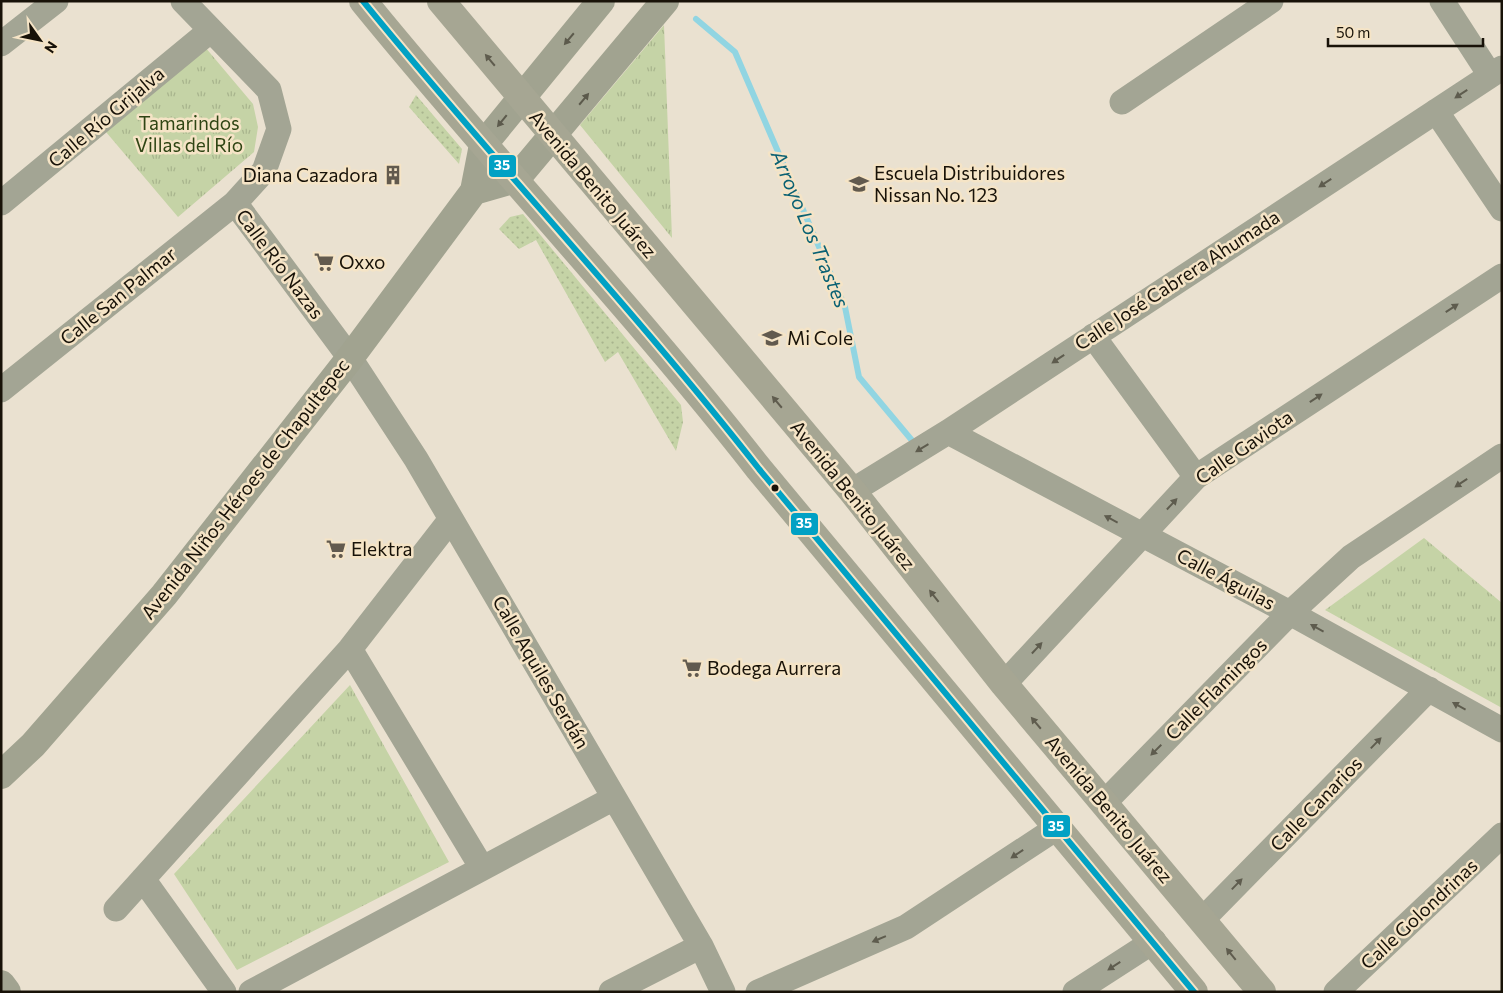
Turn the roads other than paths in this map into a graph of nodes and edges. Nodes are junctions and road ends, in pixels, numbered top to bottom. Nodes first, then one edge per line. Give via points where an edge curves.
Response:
1 (56, 1) edge
2 (183, 1) edge
3 (363, 1) edge
4 (441, 1) edge
5 (600, 1) edge
6 (665, 1) edge
7 (1271, 1) edge
8 (1442, 1) edge
9 (211, 30) junction
10 (1, 44) edge
11 (1496, 71) edge
12 (521, 98) junction
13 (1122, 102) dead end
14 (1436, 110) junction
15 (552, 136) junction
16 (483, 145) junction
17 (516, 180) junction
18 (474, 191) junction
19 (1, 203) edge
20 (234, 203) junction
21 (1502, 209) edge
22 (1502, 276) edge
23 (1093, 336) junction
24 (350, 358) junction
25 (1, 390) edge
26 (948, 432) junction
27 (1502, 456) edge
28 (1196, 477) junction
29 (852, 491) junction
30 (451, 518) junction
31 (1143, 535) junction
32 (1290, 613) junction
33 (350, 649) junction
34 (1004, 684) junction
35 (1429, 689) junction
36 (1502, 730) edge
37 (1, 776) edge
38 (614, 798) junction
39 (1104, 803) junction
40 (1058, 826) junction
41 (1502, 835) edge
42 (482, 868) junction
43 (143, 879) junction
44 (116, 909) dead end
45 (1203, 919) junction
46 (1154, 941) junction
47 (701, 946) junction
48 (1, 984) edge
49 (7, 992) edge
50 (224, 992) edge
51 (250, 992) edge
52 (611, 992) edge
53 (723, 992) edge
54 (758, 992) edge
55 (1075, 992) edge
56 (1194, 992) edge
57 (1262, 992) edge
58 (1336, 992) edge

1 - 10 street
2 - 9 street, Calle Río Nazas
3 - 16 main road
12 -> 4 main road, Avenida Benito Juárez
5 -> 12 street, Avenida Niños Héroes de Chapultepec
15 -> 6 street
7 - 13 street
8 - 11 street
9 - 19 street, Calle Río Grijalva
9 - 20 street, Calle Río Nazas via 269,90 279,129 264,171
11 -> 14 street, Calle José Cabrera Ahumada
12 - 15 main road, Avenida Benito Juárez
12 -> 16 street, Avenida Niños Héroes de Chapultepec
14 - 21 street
14 -> 23 street, Calle José Cabrera Ahumada
15 - 17 street
29 -> 15 main road, Avenida Benito Juárez
16 - 17 main road
16 - 18 street, Avenida Niños Héroes de Chapultepec
17 - 18 street
17 - 40 main road via 698,391
18 - 24 street, Avenida Niños Héroes de Chapultepec
20 - 24 street, Calle Río Nazas
20 - 25 street, Calle San Palmar
28 -> 22 street, Calle Gaviota
23 -> 26 street, Calle José Cabrera Ahumada
23 - 28 street
24 - 30 street, Calle Aquiles Serdán
24 - 37 street, Avenida Niños Héroes de Chapultepec via 164,595 33,745
26 -> 29 street, Calle José Cabrera Ahumada
31 -> 26 street, Calle Águilas
27 -> 32 street, Calle Flamingos via 1351,557
31 -> 28 street, Calle Gaviota
34 -> 29 main road, Avenida Benito Juárez
30 - 33 street
30 - 38 street, Calle Aquiles Serdán
31 - 32 street, Calle Águilas
34 -> 31 street, Calle Gaviota
35 -> 32 street, Calle Águilas
32 -> 39 street, Calle Flamingos
33 - 42 street
33 - 43 street
39 -> 34 main road, Avenida Benito Juárez
36 -> 35 street, Calle Águilas
45 -> 35 street, Calle Canarios
38 - 42 street
38 - 47 street, Calle Aquiles Serdán
39 - 45 main road, Avenida Benito Juárez
40 - 46 main road
40 -> 54 street via 906,928
41 - 58 street, Calle Golondrinas
42 - 51 street
43 - 44 street
43 - 50 street
57 -> 45 main road, Avenida Benito Juárez
46 -> 55 street
46 - 56 main road
47 - 52 street
47 - 53 street, Calle Aquiles Serdán
48 - 49 street

